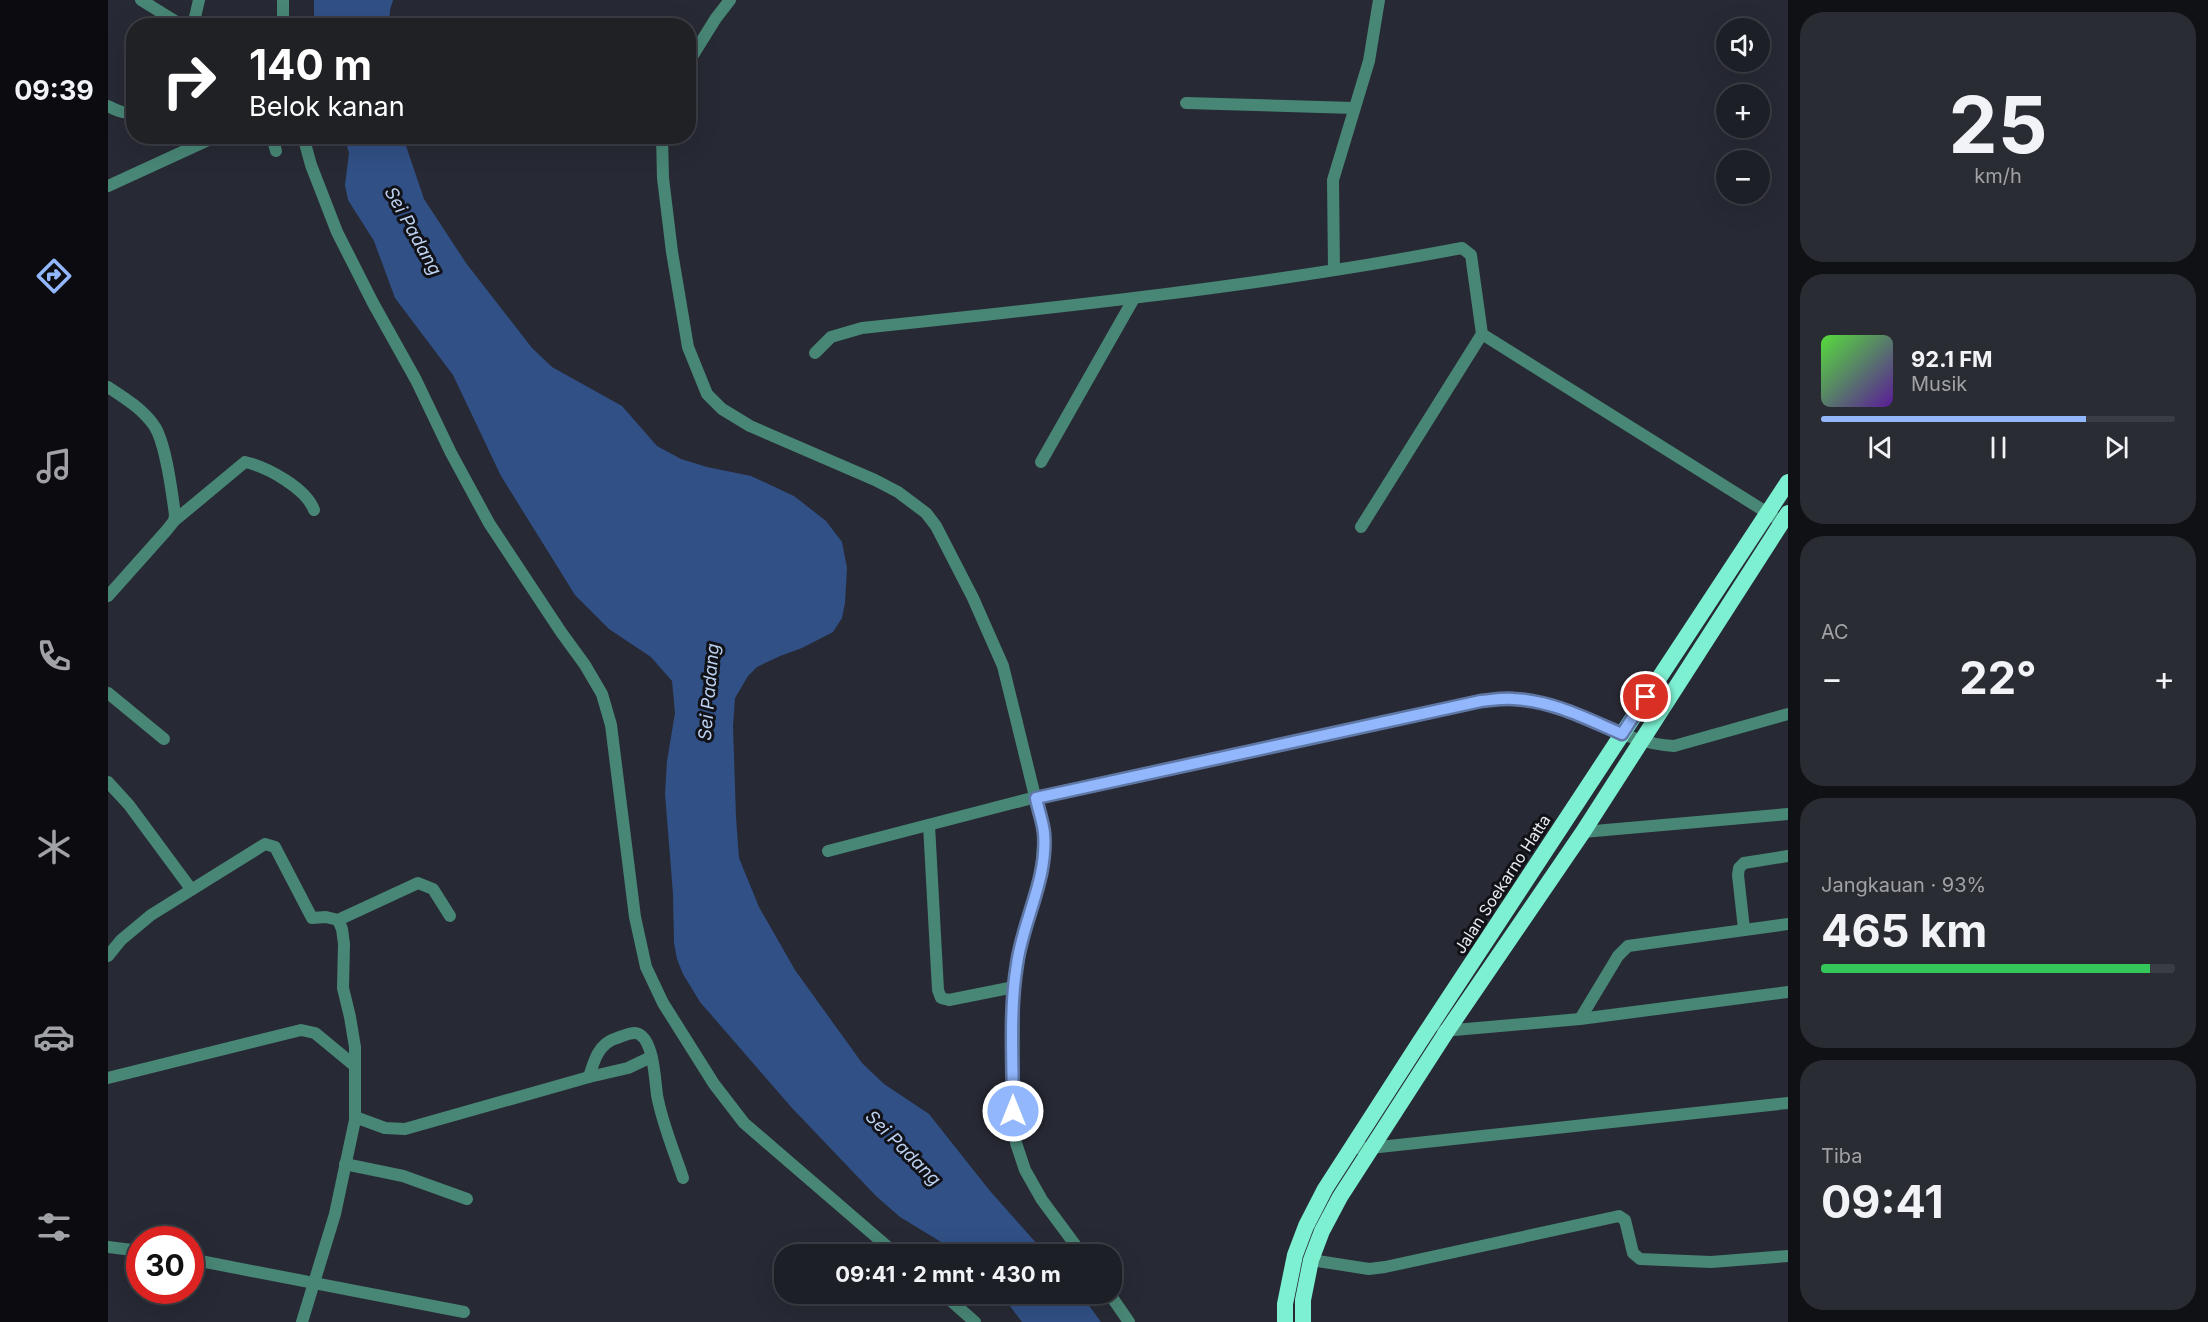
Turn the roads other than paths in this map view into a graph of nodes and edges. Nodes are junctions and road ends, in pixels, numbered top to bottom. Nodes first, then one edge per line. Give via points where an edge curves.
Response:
1 (141, 0) edge
2 (199, 0) edge
3 (283, 0) edge
4 (730, 0) edge
5 (1379, 0) edge
6 (170, 18) edge
7 (195, 18) edge
8 (283, 18) edge
9 (696, 50) edge
10 (1186, 103) dead end
11 (108, 106) edge
12 (1354, 108) junction
13 (126, 112) edge
14 (200, 144) edge
15 (274, 144) edge
16 (305, 144) edge
17 (662, 144) edge
18 (276, 151) dead end
19 (108, 186) edge
20 (1334, 270) junction
21 (1133, 300) junction
22 (1482, 334) junction
23 (815, 353) dead end
24 (108, 387) edge
25 (1041, 462) dead end
26 (1788, 482) edge
27 (314, 510) dead end
28 (1780, 516) edge
29 (174, 521) junction
30 (1361, 527) dead end
31 (108, 596) edge
32 (108, 693) edge
33 (1788, 714) edge
34 (1622, 734) junction
35 (164, 739) dead end
36 (1640, 741) junction
37 (108, 782) edge
38 (1036, 798) junction
39 (1788, 813) edge
40 (929, 825) junction
41 (1583, 832) junction
42 (828, 851) dead end
43 (1788, 856) edge
44 (191, 889) junction
45 (450, 916) dead end
46 (338, 920) junction
47 (1788, 924) edge
48 (1744, 929) junction
49 (108, 956) edge
50 (1014, 987) junction
51 (1788, 993) edge
52 (1580, 1019) junction
53 (1447, 1031) junction
54 (1426, 1032) junction
55 (651, 1057) junction
56 (355, 1066) junction
57 (589, 1077) junction
58 (108, 1078) edge
59 (1788, 1103) edge
60 (355, 1117) junction
61 (1351, 1148) junction
62 (1370, 1148) junction
63 (345, 1164) junction
64 (683, 1179) dead end
65 (466, 1198) dead end
66 (884, 1244) edge
67 (1075, 1244) edge
68 (108, 1247) edge
69 (126, 1249) edge
70 (1788, 1256) edge
71 (1311, 1260) junction
72 (204, 1262) edge
73 (315, 1284) junction
74 (955, 1304) edge
75 (1116, 1304) edge
76 (464, 1312) dead end
77 (302, 1322) edge
78 (975, 1322) edge
79 (1128, 1322) edge
80 (1285, 1322) edge
81 (1303, 1322) edge

1 - 6 street
2 - 7 street
3 - 8 street
4 - 9 street
5 - 12 street via 1369,61
10 - 12 street
11 - 13 street
12 - 20 street via 1333,180
14 - 19 street
15 - 18 street
16 - 66 street via 337,232 451,453 489,523 602,694 611,725 636,917 646,967 663,1003 714,1084 744,1123
17 - 38 street via 672,252 688,347 708,394 722,409 750,426 875,480 926,513 973,598 1003,666
20 - 21 street
20 - 22 street via 1467,251 1471,255
21 - 23 street via 862,328 831,337
21 - 25 street
22 - 28 street
22 - 30 street
24 - 29 street via 156,428 166,463
26 - 28 highway, Jalan Soekarno Hatta
27 - 29 street via 297,488 245,462
28 - 34 highway, Jalan Soekarno Hatta
28 - 36 highway, Jalan Soekarno Hatta
29 - 31 street
32 - 35 street
33 - 36 street via 1674,746
34 - 36 street
34 - 38 street via 1558,707 1513,699 1481,701
34 - 54 highway, Jalan Soekarno Hatta
36 - 41 highway, Jalan Soekarno Hatta
37 - 44 street
38 - 40 street
38 - 50 street via 1044,833 1041,875
39 - 41 street
40 - 42 street
40 - 50 street via 941,998 949,1000
41 - 53 highway, Jalan Soekarno Hatta
43 - 48 street via 1744,863 1739,868
44 - 46 street via 256,848 270,844 312,918
44 - 49 street via 133,929
45 - 46 street via 433,889 418,883
46 - 56 street via 344,944 343,988
47 - 48 street
48 - 52 street via 1624,948
50 - 67 street via 1016,1143 1025,1170 1042,1200
51 - 52 street
52 - 53 street
53 - 54 street
53 - 62 highway, Jalan Soekarno Hatta
54 - 61 highway, Jalan Soekarno Hatta
55 - 57 street via 628,1068
55 - 57 street via 640,1034 610,1040 598,1053
55 - 64 street via 661,1114
56 - 58 street via 315,1033 301,1030
56 - 60 street
57 - 60 street via 405,1129 385,1128
59 - 62 street
60 - 63 street
61 - 62 street
61 - 80 highway, Jalan Soekarno Hatta via 1302,1236 1287,1294
62 - 71 highway, Jalan Soekarno Hatta via 1322,1231
63 - 65 street via 402,1176
63 - 73 street
68 - 69 street
70 - 71 street via 1711,1262 1640,1259 1635,1256 1625,1220 1619,1216 1385,1267 1369,1269
71 - 81 highway, Jalan Soekarno Hatta
72 - 73 street
73 - 76 street
73 - 77 street
74 - 78 street
75 - 79 street

